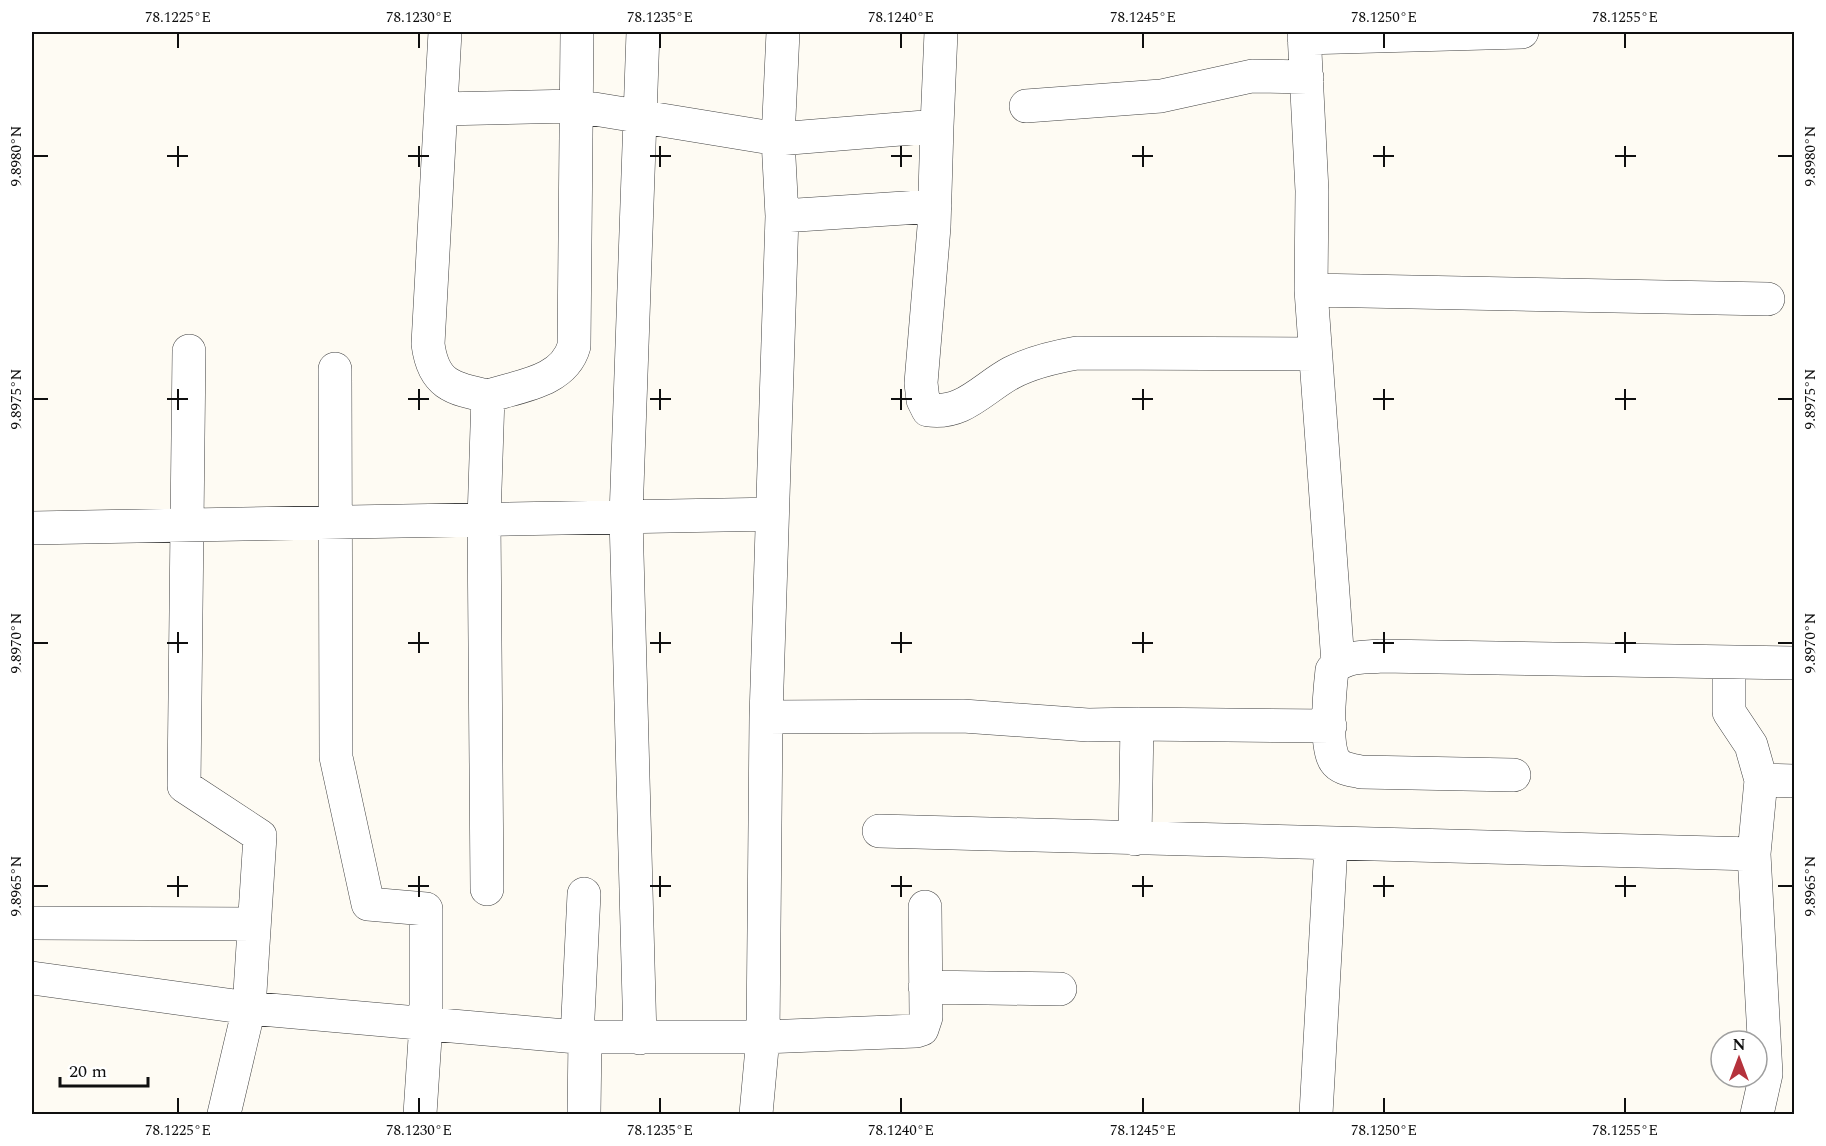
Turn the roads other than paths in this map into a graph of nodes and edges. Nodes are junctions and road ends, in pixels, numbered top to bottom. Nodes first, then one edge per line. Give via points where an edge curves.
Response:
1 (445, 32) edge
2 (577, 32) edge
3 (643, 32) edge
4 (783, 32) edge
5 (941, 32) edge
6 (1522, 32) edge
7 (1304, 35) edge
8 (1307, 77) junction
9 (576, 106) junction
10 (1026, 106) dead end
11 (441, 109) junction
12 (640, 116) junction
13 (937, 126) junction
14 (778, 139) junction
15 (935, 206) junction
16 (782, 216) junction
17 (1311, 290) junction
18 (1768, 299) dead end
19 (189, 351) dead end
20 (1315, 354) junction
21 (335, 369) dead end
22 (488, 396) junction
23 (772, 514) junction
24 (626, 517) junction
25 (484, 520) junction
26 (335, 523) junction
27 (185, 525) junction
28 (32, 528) edge
29 (1729, 662) junction
30 (1338, 663) junction
31 (1794, 663) edge
32 (766, 717) junction
33 (1137, 724) junction
34 (1330, 726) junction
35 (1514, 775) dead end
36 (1761, 780) junction
37 (1794, 781) edge
38 (879, 831) dead end
39 (1135, 839) junction
40 (1331, 845) junction
41 (1754, 854) junction
42 (487, 889) dead end
43 (584, 894) dead end
44 (925, 906) dead end
45 (32, 923) edge
46 (254, 924) junction
47 (32, 978) edge
48 (926, 987) junction
49 (1060, 989) dead end
50 (249, 1008) junction
51 (426, 1023) junction
52 (581, 1037) junction
53 (763, 1037) junction
54 (640, 1038) junction
55 (224, 1114) edge
56 (420, 1114) edge
57 (584, 1114) edge
58 (756, 1114) edge
59 (1316, 1114) edge
60 (1757, 1114) edge

1 - 11 street
2 - 9 street
3 - 12 street
4 - 14 street
5 - 13 street
6 - 7 street
7 - 8 street
8 - 10 street via 1252,76 1161,96
8 - 17 street
9 - 11 street
9 - 12 street
9 - 22 street via 571,358 560,371
11 - 22 street via 430,363 441,380 460,390
12 - 14 street
12 - 24 street
13 - 14 street
13 - 15 street
14 - 16 street
15 - 16 street
15 - 20 street via 921,383 928,410 956,409 1011,373 1040,360 1077,353
16 - 23 street
17 - 18 street
17 - 20 street
19 - 27 street
20 - 30 street
21 - 26 street
22 - 25 street
23 - 24 street
23 - 32 street
24 - 25 street
24 - 54 street
25 - 26 street
25 - 42 street
26 - 27 street
26 - 51 street via 336,757 368,904 426,909
27 - 28 street
27 - 46 street via 184,786 260,836
29 - 30 street via 1381,656
29 - 31 street
29 - 36 street via 1729,712 1751,745
30 - 34 street via 1332,670
32 - 33 street via 963,716 1088,726
32 - 53 street
33 - 34 street
33 - 39 street
34 - 35 street via 1335,762 1344,768 1361,772
36 - 37 street
36 - 41 street
38 - 39 street
39 - 40 street
40 - 41 street
40 - 59 street
41 - 60 street via 1766,1074
43 - 52 street
44 - 48 street
45 - 46 street
46 - 50 street
47 - 50 street
48 - 49 street
48 - 53 street via 925,1023 916,1031
50 - 51 street
50 - 55 street
51 - 52 street
51 - 56 street
52 - 54 street
52 - 57 street
53 - 54 street
53 - 58 street

